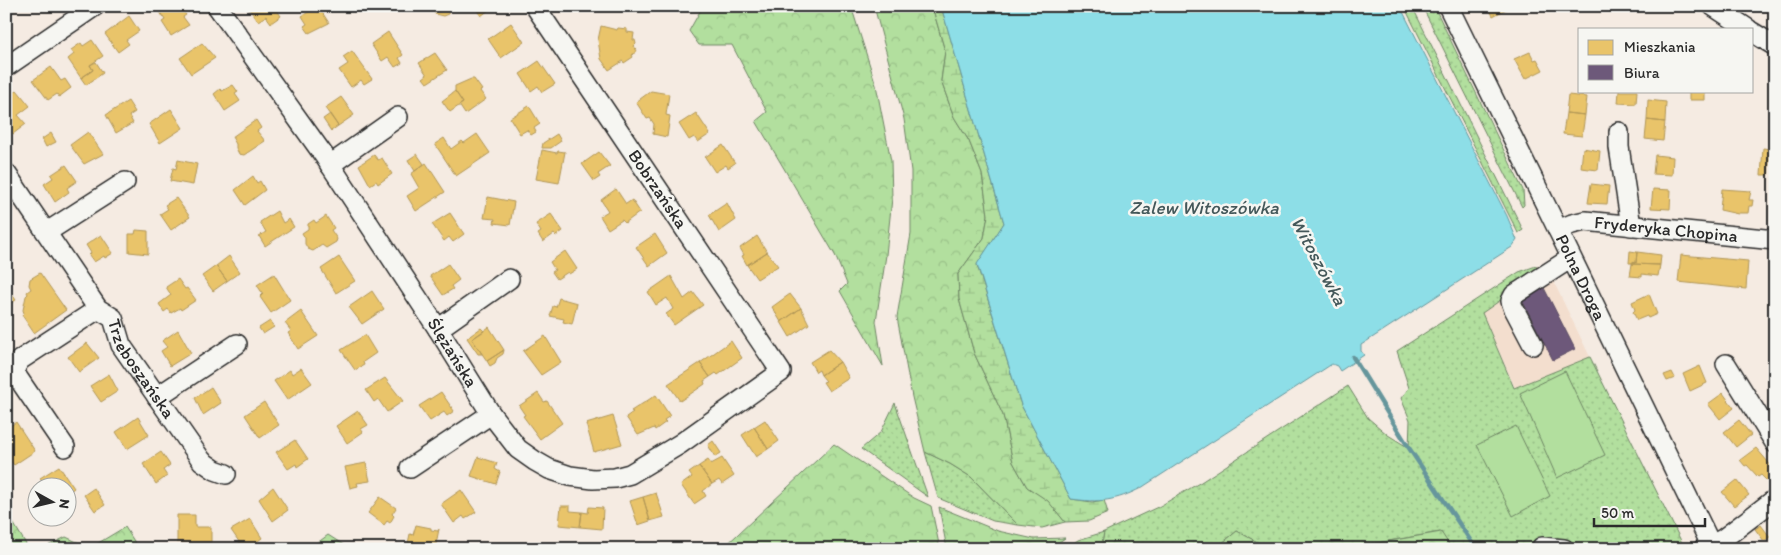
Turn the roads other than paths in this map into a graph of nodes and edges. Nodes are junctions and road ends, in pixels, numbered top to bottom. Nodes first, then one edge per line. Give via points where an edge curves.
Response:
1 (95, 6) edge
2 (217, 6) edge
3 (535, 6) edge
4 (1448, 6) edge
5 (1713, 6) edge
6 (1746, 28) edge
7 (1754, 33) edge
8 (1775, 46) edge
9 (6, 67) edge
10 (398, 117) dead end
11 (1619, 132) dead end
12 (330, 165) junction
13 (6, 173) edge
14 (125, 182) dead end
15 (1631, 226) junction
16 (1558, 230) junction
17 (46, 232) junction
18 (1775, 240) edge
19 (1571, 258) junction
20 (509, 279) dead end
21 (98, 309) junction
22 (438, 329) junction
23 (237, 344) dead end
24 (1534, 345) dead end
25 (1726, 364) dead end
26 (781, 372) joint
27 (157, 396) junction
28 (491, 414) junction
29 (1775, 443) edge
30 (65, 447) dead end
31 (410, 468) dead end
32 (226, 474) dead end
33 (1775, 499) edge
34 (1542, 547) dead end
35 (1709, 548) edge
36 (1564, 549) edge

1 - 9 street
2 - 12 street, Ślężańska
3 - 26 street, Bobrzańska
4 - 16 street, Polna Droga
5 - 6 street
7 - 8 street
10 - 12 street
11 - 15 street
12 - 22 street, Ślężańska
13 - 17 street, Trzeboszańska
14 - 17 street
15 - 16 street, Fryderyka Chopina via 1585,221
15 - 18 street, Fryderyka Chopina
16 - 19 street, Polna Droga
17 - 21 street, Trzeboszańska
19 - 24 street via 1514,295 1511,301
19 - 35 street, Polna Droga
20 - 22 street
21 - 27 street, Trzeboszańska via 113,318 121,345
21 - 30 street via 20,360 15,368 16,375
22 - 28 street, Ślężańska
23 - 27 street
25 - 29 street
26 - 28 street, Ślężańska via 680,444 630,474 615,478 570,476 549,469 518,449
27 - 32 street, Trzeboszańska via 202,461
28 - 31 street
33 - 35 street
34 - 36 street

